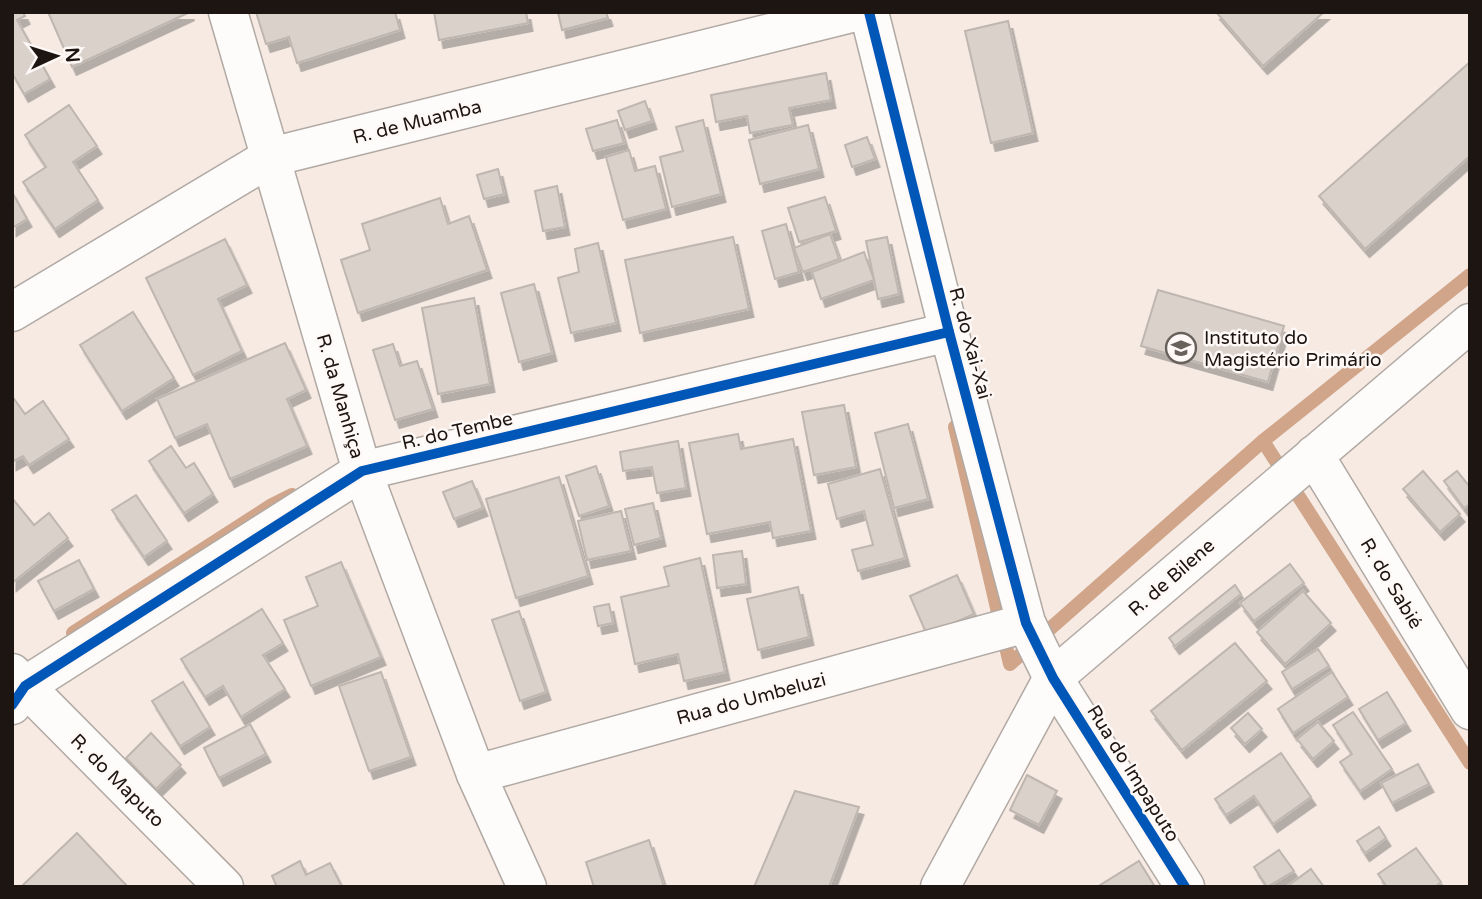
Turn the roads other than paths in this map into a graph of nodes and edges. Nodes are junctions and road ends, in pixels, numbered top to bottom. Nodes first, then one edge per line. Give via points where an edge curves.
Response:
1 (228, 12) edge
2 (855, 12) edge
3 (869, 12) edge
4 (271, 157) junction
5 (12, 312) edge
6 (1470, 323) edge
7 (949, 331) junction
8 (1314, 455) junction
9 (362, 471) junction
10 (1026, 623) junction
11 (1053, 678) junction
12 (17, 688) edge
13 (1470, 710) edge
14 (476, 774) junction
15 (224, 887) edge
16 (527, 887) edge
17 (940, 887) edge
18 (1185, 887) edge

1 - 4 street, R. da Manhiça
2 - 4 street, R. de Muamba
3 - 7 street, R. do Xai-Xai
4 - 5 street, R. de Muamba
4 - 9 street, R. da Manhiça
6 - 8 street, R. de Bilene
7 - 9 street, R. do Tembe
7 - 10 street, R. do Xai-Xai
8 - 11 street, R. de Bilene
8 - 13 street, R. do Sabié
9 - 12 street, R. do Tembe
9 - 14 street, R. da Manhiça
10 - 11 street, R. do Xai-Xai
10 - 14 street, Rua do Umbeluzi
11 - 17 street, R. de Bilene
11 - 18 street, Rua do Impaputo
12 - 15 street, R. do Maputo
14 - 16 street, R. da Manhiça

